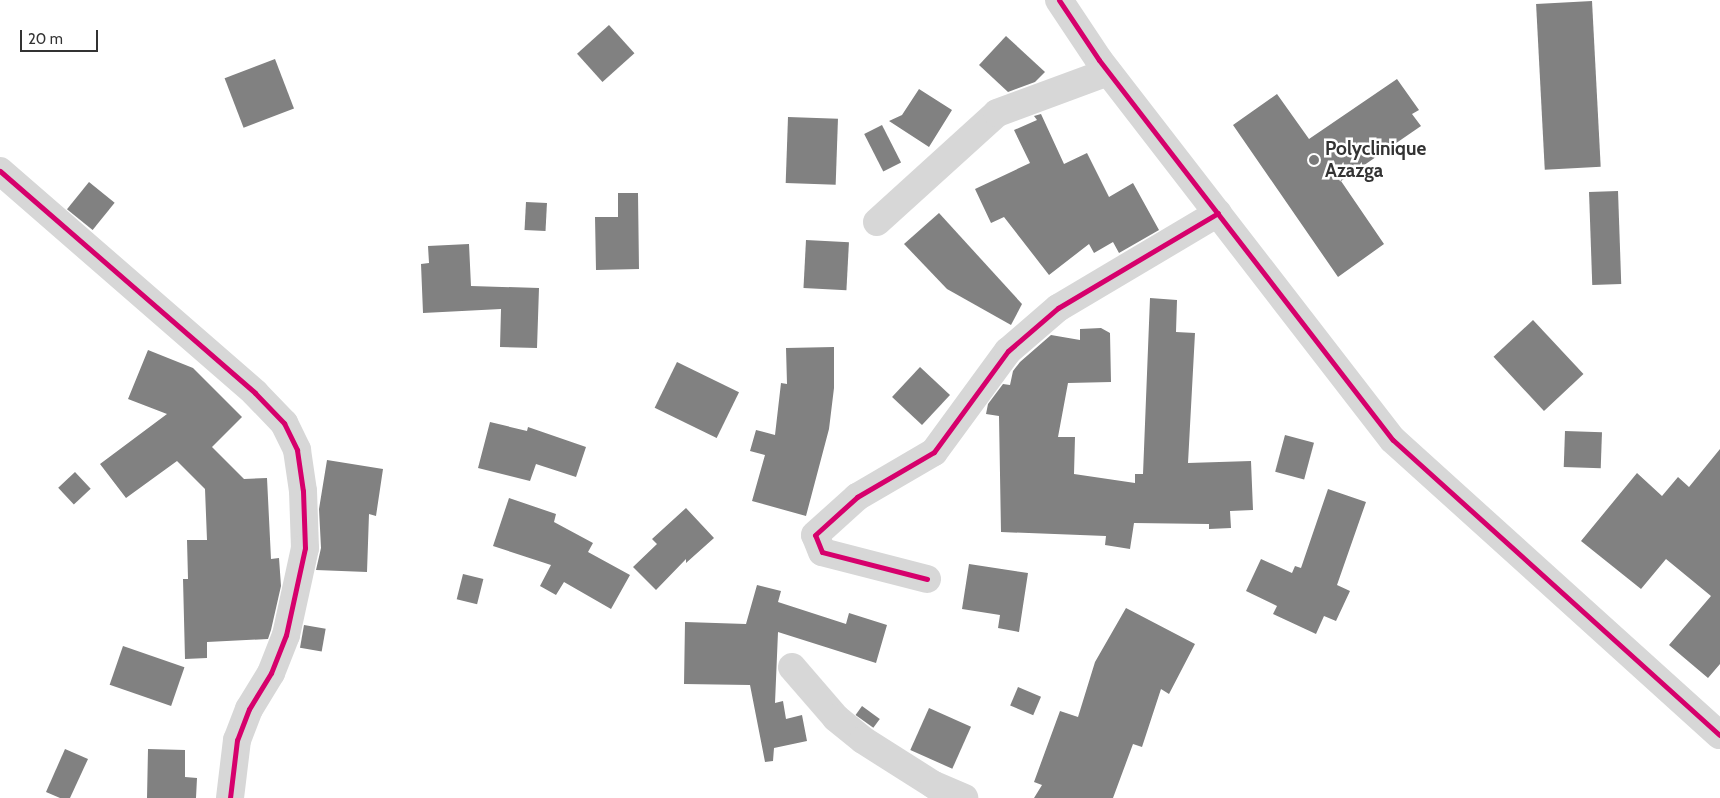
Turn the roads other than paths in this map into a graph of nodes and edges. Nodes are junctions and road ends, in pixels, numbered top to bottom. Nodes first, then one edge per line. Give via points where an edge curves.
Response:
1 (1059, 0) edge
2 (1108, 72) junction
3 (0, 171) edge
4 (1218, 213) junction
5 (877, 222) dead end
6 (927, 580) dead end
7 (792, 667) dead end
8 (1720, 735) edge
9 (230, 798) edge
10 (964, 798) edge

1 - 2 street
2 - 4 street
2 - 5 street via 997,113
3 - 9 street via 255,393 284,423 297,450 303,491 305,548 286,635 271,673 249,708 238,740
4 - 6 street via 1058,308 1008,351 934,452 857,497 815,535 822,552
4 - 8 street via 1394,440
7 - 10 street via 836,718 863,740 934,785

